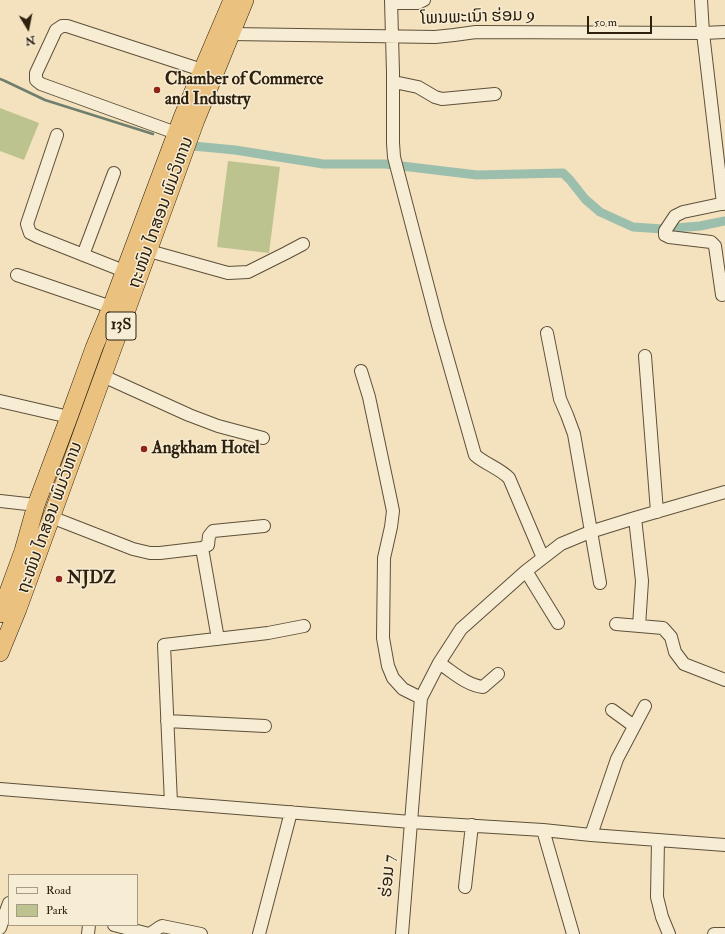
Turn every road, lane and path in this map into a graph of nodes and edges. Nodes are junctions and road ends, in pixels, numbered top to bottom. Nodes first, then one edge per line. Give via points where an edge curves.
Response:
1 (232, 0) edge
2 (245, 0) edge
3 (424, 0) edge
4 (701, 0) edge
5 (391, 2) edge
6 (725, 32) edge
7 (703, 33) junction
8 (231, 34) junction
9 (392, 37) junction
10 (202, 70) junction
11 (394, 82) junction
12 (495, 94) dead end
13 (176, 133) junction
14 (57, 135) dead end
15 (114, 173) dead end
16 (724, 203) edge
17 (303, 244) dead end
18 (149, 251) junction
19 (83, 255) junction
20 (124, 271) junction
21 (17, 275) dead end
22 (722, 295) dead end
23 (111, 308) junction
24 (547, 333) dead end
25 (94, 348) junction
26 (111, 354) junction
27 (645, 356) dead end
28 (361, 370) dead end
29 (103, 376) junction
30 (0, 401) edge
31 (69, 417) junction
32 (263, 438) dead end
33 (725, 492) edge
34 (0, 501) edge
35 (36, 505) junction
36 (657, 512) junction
37 (51, 517) junction
38 (635, 518) junction
39 (264, 526) dead end
40 (590, 532) junction
41 (202, 548) junction
42 (543, 558) junction
43 (526, 570) junction
44 (600, 583) dead end
45 (0, 614) edge
46 (558, 623) dead end
47 (616, 624) dead end
48 (304, 626) dead end
49 (639, 626) junction
50 (218, 639) junction
51 (0, 653) edge
52 (439, 663) junction
53 (498, 674) dead end
54 (725, 680) edge
55 (421, 698) junction
56 (644, 706) dead end
57 (612, 710) dead end
58 (167, 721) junction
59 (265, 726) dead end
60 (634, 726) junction
61 (0, 789) edge
62 (170, 803) junction
63 (291, 812) junction
64 (411, 822) junction
65 (472, 826) junction
66 (543, 830) junction
67 (591, 835) junction
68 (658, 840) junction
69 (725, 845) edge
70 (465, 887) dead end
71 (8, 906) edge
72 (118, 926) edge
73 (0, 928) edge
74 (201, 934) edge
75 (259, 934) edge
76 (402, 934) edge
77 (573, 934) edge
78 (669, 934) edge
79 (714, 934) edge
80 (725, 934) edge

1 - 10 highway, ຖະໜົນ ໄກສອນ ພົມວິຫານ / 13S
2 - 8 highway, ຖະໜົນ ໄກສອນ ພົມວິຫານ / 13S
3 - 5 street via 418,3
4 - 7 street
5 - 9 street
6 - 7 street, ໂພນພະເນົາ ຮ່ອມ 9
7 - 9 street, ໂພນພະເນົາ ຮ່ອມ 9 via 476,32 435,37
7 - 16 street
8 - 9 street, ໂພນພະເນົາ ຮ່ອມ 9
8 - 18 highway, ຖະໜົນ ໄກສອນ ພົມວິຫານ / 13S via 196,120
9 - 11 street
10 - 13 highway, ຖະໜົນ ໄກສອນ ພົມວິຫານ / 13S
10 - 13 street via 62,26 56,30 36,73 36,80 41,84
11 - 12 street via 418,87 442,99
11 - 42 street via 394,157 475,455 509,478
13 - 20 highway, ຖະໜົນ ໄກສອນ ພົມວິຫານ / 13S
14 - 19 street via 28,224 30,233
15 - 19 street
16 - 22 street via 675,216 665,235 711,242 715,246
17 - 18 street via 248,272 228,273
18 - 26 highway, ຖະໜົນ ໄກສອນ ພົມວິຫານ / 13S
19 - 20 street
20 - 23 highway, ຖະໜົນ ໄກສອນ ພົມວິຫານ / 13S
21 - 23 street
23 - 25 highway, ຖະໜົນ ໄກສອນ ພົມວິຫານ / 13S
24 - 40 street via 560,399 574,434
25 - 26 highway
25 - 31 highway, ຖະໜົນ ໄກສອນ ພົມວິຫານ / 13S
26 - 29 highway, ຖະໜົນ ໄກສອນ ພົມວິຫານ / 13S
27 - 36 street
28 - 55 street via 393,511 384,558 383,638 388,666 393,678 403,689
29 - 32 street via 189,415
29 - 37 highway, ຖະໜົນ ໄກສອນ ພົມວິຫານ / 13S
30 - 31 street
31 - 35 highway, ຖະໜົນ ໄກສອນ ພົມວິຫານ / 13S
33 - 36 street
34 - 35 street
35 - 45 highway, ຖະໜົນ ໄກສອນ ພົມວິຫານ / 13S via 23,551
36 - 38 street
37 - 41 street via 133,549 150,553
37 - 51 highway, ຖະໜົນ ໄກສອນ ພົມວິຫານ / 13S
38 - 40 street
38 - 49 street via 642,581
39 - 41 street via 213,531 209,536 208,545
40 - 42 street via 561,544
40 - 44 street
41 - 50 street
42 - 43 street
43 - 46 street
43 - 52 street via 462,629
47 - 49 street
48 - 50 street
49 - 54 street via 663,628 671,637 675,652 684,664
50 - 58 street via 164,646
52 - 53 street via 476,686 483,687
52 - 55 street
55 - 64 street, ຮ່ອມ 7
56 - 60 street
57 - 60 street
58 - 59 street
58 - 62 street
60 - 67 street via 617,759
61 - 62 street
62 - 63 street
63 - 64 street
63 - 75 street
64 - 65 street
64 - 76 street, ຮ່ອມ 7
65 - 66 street
65 - 70 street
66 - 67 street
66 - 77 street
67 - 68 street
68 - 69 street
68 - 78 street via 657,896
71 - 73 street
72 - 74 street via 149,934 162,926
79 - 80 street

